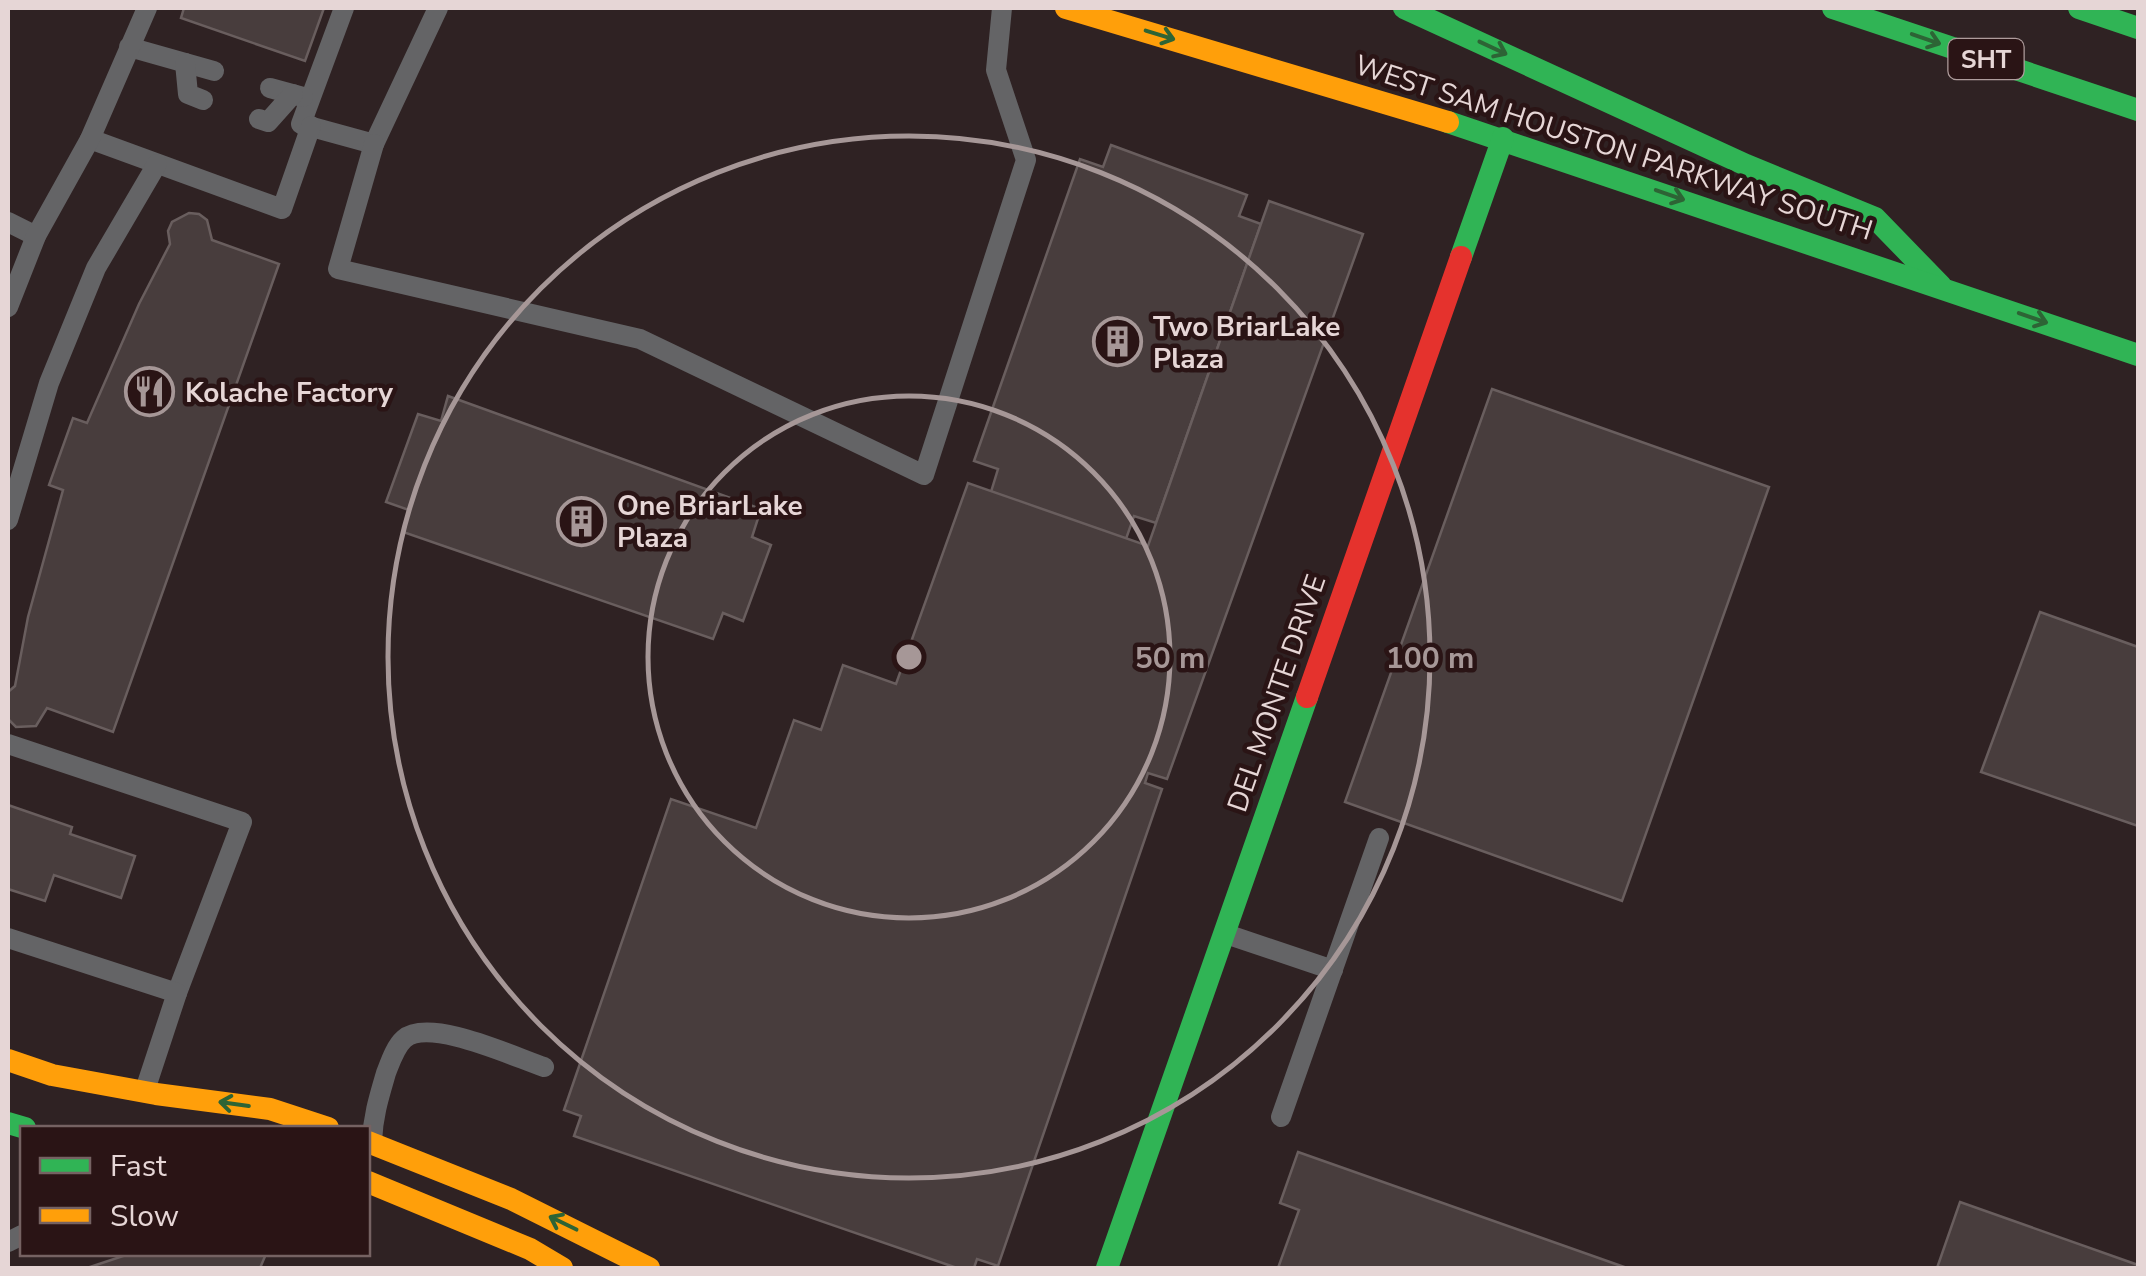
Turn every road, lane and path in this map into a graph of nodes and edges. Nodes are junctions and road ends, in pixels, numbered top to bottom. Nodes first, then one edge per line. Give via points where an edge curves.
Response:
1 (146, 8) edge
2 (344, 8) edge
3 (438, 8) edge
4 (1002, 8) edge
5 (1066, 8) edge
6 (1404, 8) edge
7 (1834, 8) edge
8 (2079, 8) edge
9 (2138, 28) edge
10 (130, 47) junction
11 (184, 63) junction
12 (214, 71) dead end
13 (270, 88) dead end
14 (301, 97) junction
15 (203, 100) dead end
16 (2138, 110) edge
17 (259, 119) dead end
18 (311, 126) junction
19 (1503, 138) junction
20 (90, 139) junction
21 (374, 144) junction
22 (157, 164) junction
23 (8, 222) edge
24 (36, 236) junction
25 (1940, 286) junction
26 (8, 307) edge
27 (2138, 356) edge
28 (8, 520) edge
29 (8, 744) edge
30 (1379, 838) dead end
31 (1224, 933) junction
32 (8, 938) edge
33 (1332, 970) junction
34 (177, 993) junction
35 (8, 1060) edge
36 (544, 1067) dead end
37 (145, 1092) junction
38 (1281, 1116) dead end
39 (322, 1126) edge
40 (370, 1142) edge
41 (370, 1183) edge
42 (562, 1268) edge
43 (650, 1268) edge
44 (1107, 1268) edge

1 - 10 lane
2 - 14 lane
3 - 21 lane
4 - 21 lane via 996,70 1026,160 924,475 640,339 338,269
5 -> 19 main road, WEST SAM HOUSTON PARKWAY SOUTH
6 -> 25 main road via 1875,218
7 -> 16 main road, SHT
8 - 9 main road
10 - 11 lane
10 - 20 lane
11 - 12 lane
11 - 15 lane via 188,94
13 - 14 lane
14 - 17 lane via 268,122
14 - 18 lane via 301,124
18 - 21 lane
18 - 22 lane via 282,209
19 -> 25 main road, WEST SAM HOUSTON PARKWAY SOUTH
19 - 31 main road, DEL MONTE DRIVE
20 - 22 lane
20 - 24 lane
22 - 28 lane via 96,268 48,382
23 - 24 lane
24 - 26 lane
25 -> 27 main road, WEST SAM HOUSTON PARKWAY SOUTH
29 - 34 lane via 242,822
30 - 33 lane
31 - 33 lane
31 - 44 main road, DEL MONTE DRIVE
32 - 34 lane
33 - 38 lane
34 - 37 lane
35 - 37 main road
36 - 40 lane via 421,1031 404,1039 391,1060
39 -> 37 main road via 270,1109
43 -> 40 main road via 468,1178
41 - 42 main road

